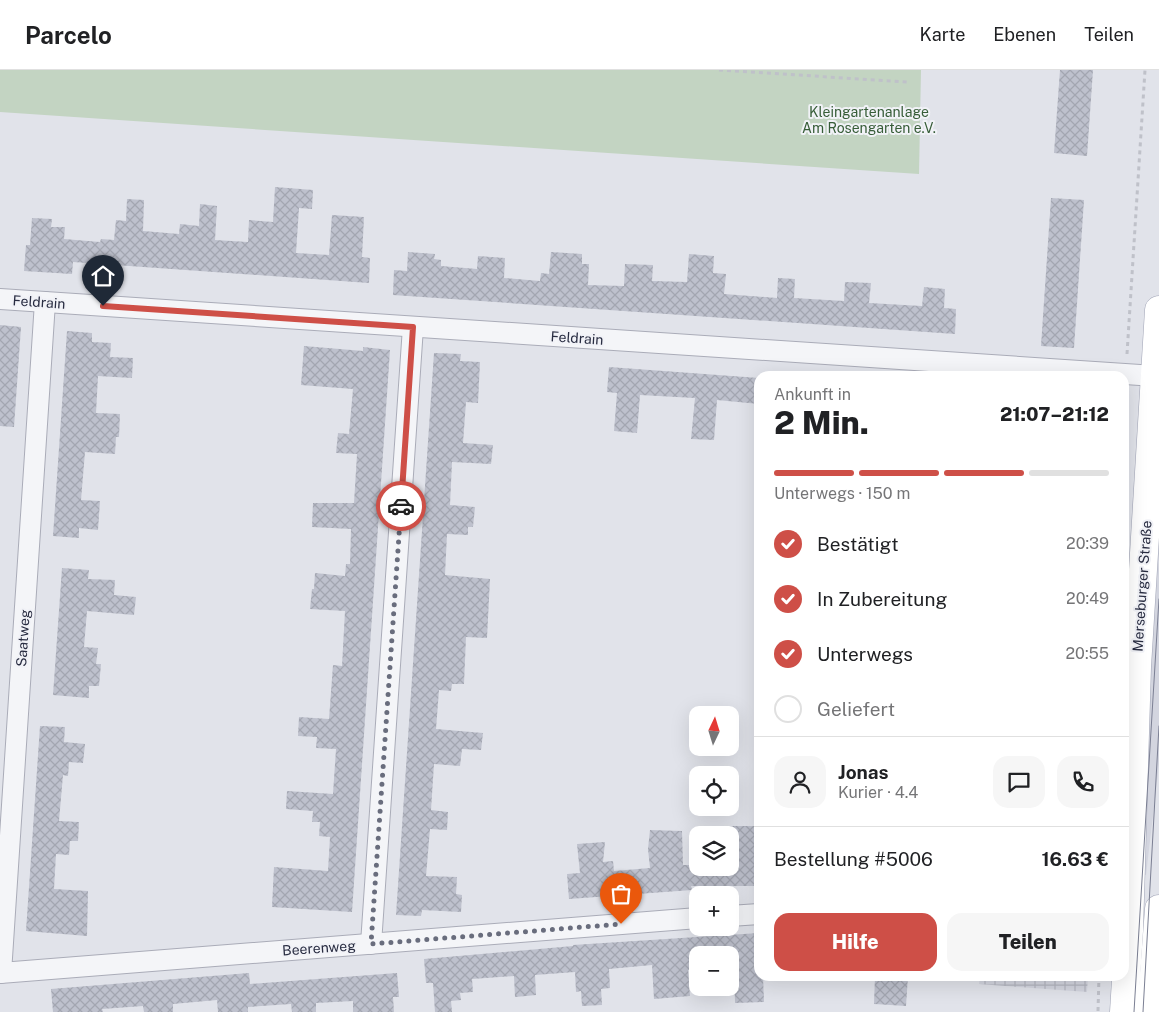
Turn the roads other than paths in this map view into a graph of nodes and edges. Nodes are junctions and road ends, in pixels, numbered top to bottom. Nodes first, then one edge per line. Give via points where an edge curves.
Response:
1 (0, 299) edge
2 (45, 302) junction
3 (1159, 310) edge
4 (413, 327) junction
5 (1080, 371) edge
6 (1129, 374) edge
7 (1155, 376) junction
8 (1129, 878) edge
9 (1159, 909) edge
10 (754, 914) edge
11 (739, 915) edge
12 (689, 919) edge
13 (371, 944) junction
14 (0, 973) edge
15 (1125, 981) edge
16 (1124, 1012) edge
17 (1151, 1012) edge

1 - 2 street, Feldrain
2 - 4 street, Feldrain
2 - 14 street, Saatweg
3 - 7 main road, Merseburger Straße
4 - 5 street, Feldrain
4 - 13 street
6 - 7 street, Feldrain
7 - 8 main road, Merseburger Straße via 1137,667
9 - 17 main road
10 - 11 street
12 - 13 street, Beerenweg
13 - 14 street, Beerenweg
15 - 16 main road, Merseburger Straße

